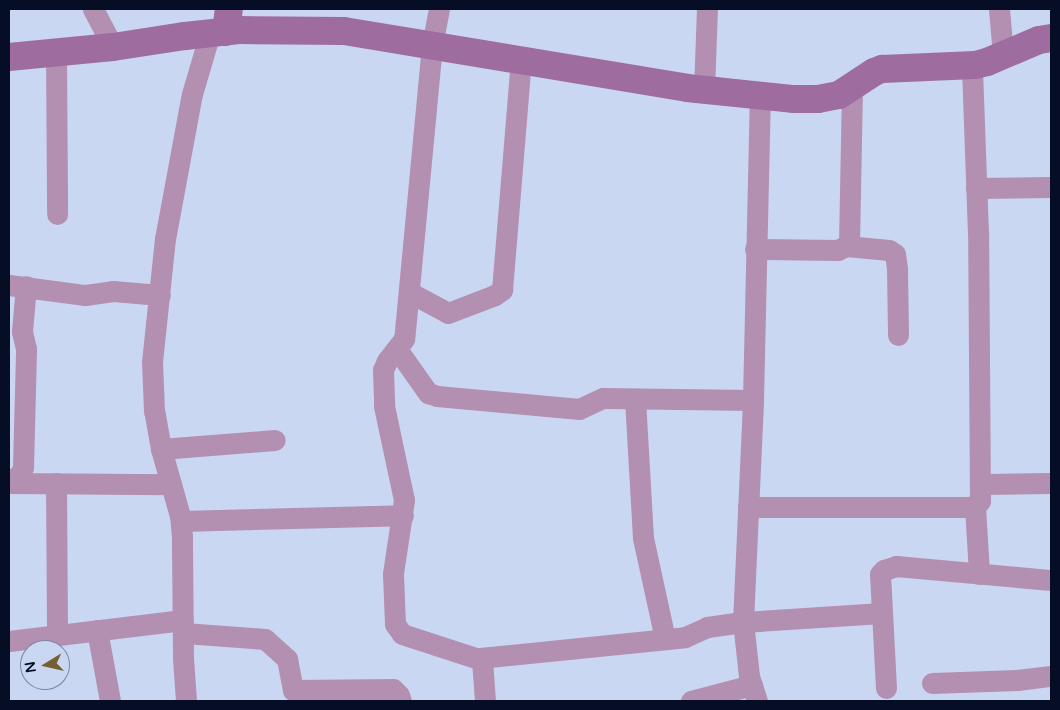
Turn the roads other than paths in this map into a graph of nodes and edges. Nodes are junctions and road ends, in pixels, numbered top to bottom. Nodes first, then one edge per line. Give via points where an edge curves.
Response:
1 (93, 9) edge
2 (439, 9) edge
3 (707, 9) edge
4 (999, 9) edge
5 (222, 24) edge
6 (1051, 38) edge
7 (432, 45) junction
8 (113, 47) junction
9 (56, 53) junction
10 (1003, 56) junction
11 (9, 57) edge
12 (520, 60) junction
13 (972, 66) junction
14 (852, 87) junction
15 (704, 90) junction
16 (760, 95) junction
17 (1051, 187) edge
18 (976, 188) junction
19 (57, 214) dead end
20 (846, 246) junction
21 (755, 249) junction
22 (17, 286) edge
23 (408, 292) junction
24 (160, 295) junction
25 (898, 335) dead end
26 (398, 349) junction
27 (634, 399) junction
28 (753, 400) junction
29 (274, 440) dead end
30 (161, 449) junction
31 (9, 482) edge
32 (56, 483) junction
33 (1051, 483) edge
34 (171, 484) junction
35 (980, 484) junction
36 (975, 506) junction
37 (748, 507) junction
38 (402, 515) junction
39 (180, 521) junction
40 (980, 574) junction
41 (1051, 580) edge
42 (882, 613) junction
43 (743, 622) junction
44 (183, 626) junction
45 (97, 630) junction
46 (57, 635) junction
47 (665, 639) junction
48 (9, 641) edge
49 (480, 658) junction
50 (1051, 676) edge
51 (932, 683) dead end
52 (886, 688) dead end
53 (754, 693) edge
54 (110, 701) edge
55 (186, 701) edge
56 (401, 701) edge
57 (486, 701) edge
58 (691, 701) edge

1 - 8 street
2 - 7 street
3 - 15 street
4 - 10 street
5 - 7 street via 344,31
5 - 8 street
5 - 24 street via 192,94 165,239
6 - 10 street
7 - 12 street
7 - 23 street
8 - 9 street
9 - 11 street
9 - 19 street
10 - 13 street
12 - 15 street
12 - 23 street via 502,290 448,313
13 - 14 street via 882,69
13 - 18 street
14 - 16 street via 839,95 818,99
14 - 20 street via 851,231
15 - 16 street
16 - 21 street
17 - 18 street
18 - 35 street
20 - 21 street via 838,250
20 - 25 street via 889,250 894,254
21 - 28 street
22 - 24 street via 85,295 113,291
22 - 31 street via 26,349 23,467 20,475
23 - 26 street via 404,339
24 - 30 street via 152,362 154,411
26 - 27 street via 432,396 579,409 603,398
26 - 38 street via 384,366 383,395 404,496
27 - 28 street
27 - 47 street via 643,538
28 - 37 street
29 - 30 street
30 - 34 street
31 - 32 street
32 - 34 street
32 - 46 street
33 - 35 street
34 - 39 street
35 - 36 street via 981,499
36 - 37 street
36 - 40 street
37 - 43 street
38 - 39 street
38 - 49 street via 393,574 397,630
39 - 44 street via 184,557
40 - 41 street
40 - 42 street via 889,567 880,574
42 - 43 street
42 - 52 street
43 - 47 street via 707,627 688,636
43 - 53 street
44 - 45 street
44 - 55 street
44 - 56 street via 265,639 287,659 293,690 393,690
45 - 46 street
45 - 54 street
46 - 48 street
47 - 49 street
49 - 57 street via 484,664
50 - 51 street
53 - 58 street

